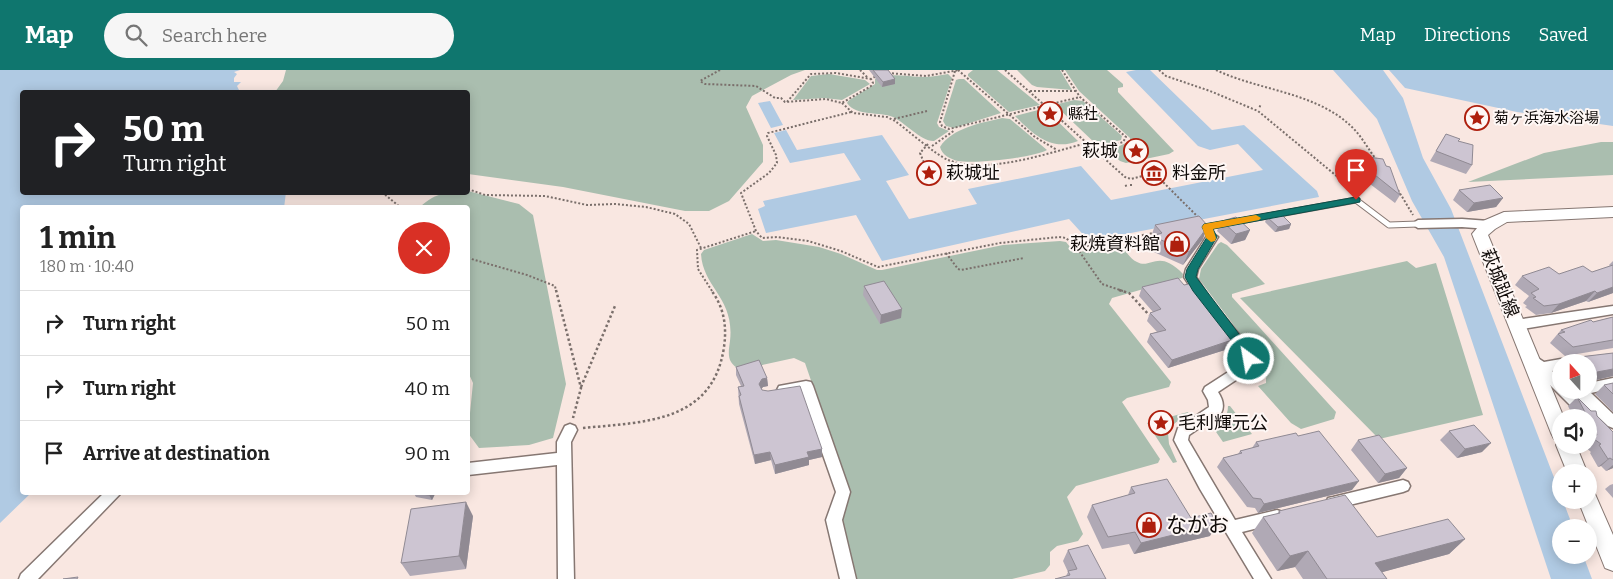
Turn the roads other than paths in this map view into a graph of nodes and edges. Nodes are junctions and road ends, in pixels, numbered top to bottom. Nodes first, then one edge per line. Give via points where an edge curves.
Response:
1 (1613, 212) edge
2 (1202, 221) edge
3 (1417, 224) joint
4 (1489, 225) junction
5 (1210, 232) junction
6 (1613, 310) edge
7 (1516, 325) junction
8 (1550, 366) edge
9 (1613, 383) edge
10 (1598, 386) edge
11 (768, 393) edge
12 (1572, 399) edge
13 (1589, 399) edge
14 (1557, 409) edge
15 (1610, 417) edge
16 (570, 430) road end
17 (1613, 438) edge
18 (564, 458) junction
19 (470, 469) edge
20 (1403, 486) dead end
21 (111, 495) edge
22 (1318, 507) edge
23 (1592, 509) edge
24 (1290, 514) edge
25 (1233, 527) junction
26 (1613, 561) edge
27 (27, 579) edge
28 (566, 579) edge
29 (848, 579) edge
30 (1263, 579) edge

1 - 4 main road, 萩城趾線 via 1504,218
2 - 5 lane
3 - 4 street
3 - 5 lane via 1390,225 1356,200
4 - 7 main road, 萩城趾線 via 1480,234
5 - 25 street via 1190,277 1249,359 1247,366 1210,391 1216,399 1216,409 1183,432 1181,440
6 - 7 street
7 - 8 main road, 萩城趾線
8 - 14 main road, 萩城趾線
9 - 10 street
11 - 29 street via 806,386 843,492 834,520
12 - 17 street
13 - 15 street
16 - 18 street via 564,442
18 - 19 street
18 - 28 street
20 - 22 street
21 - 27 street
23 - 26 main road
24 - 25 street
25 - 30 street

